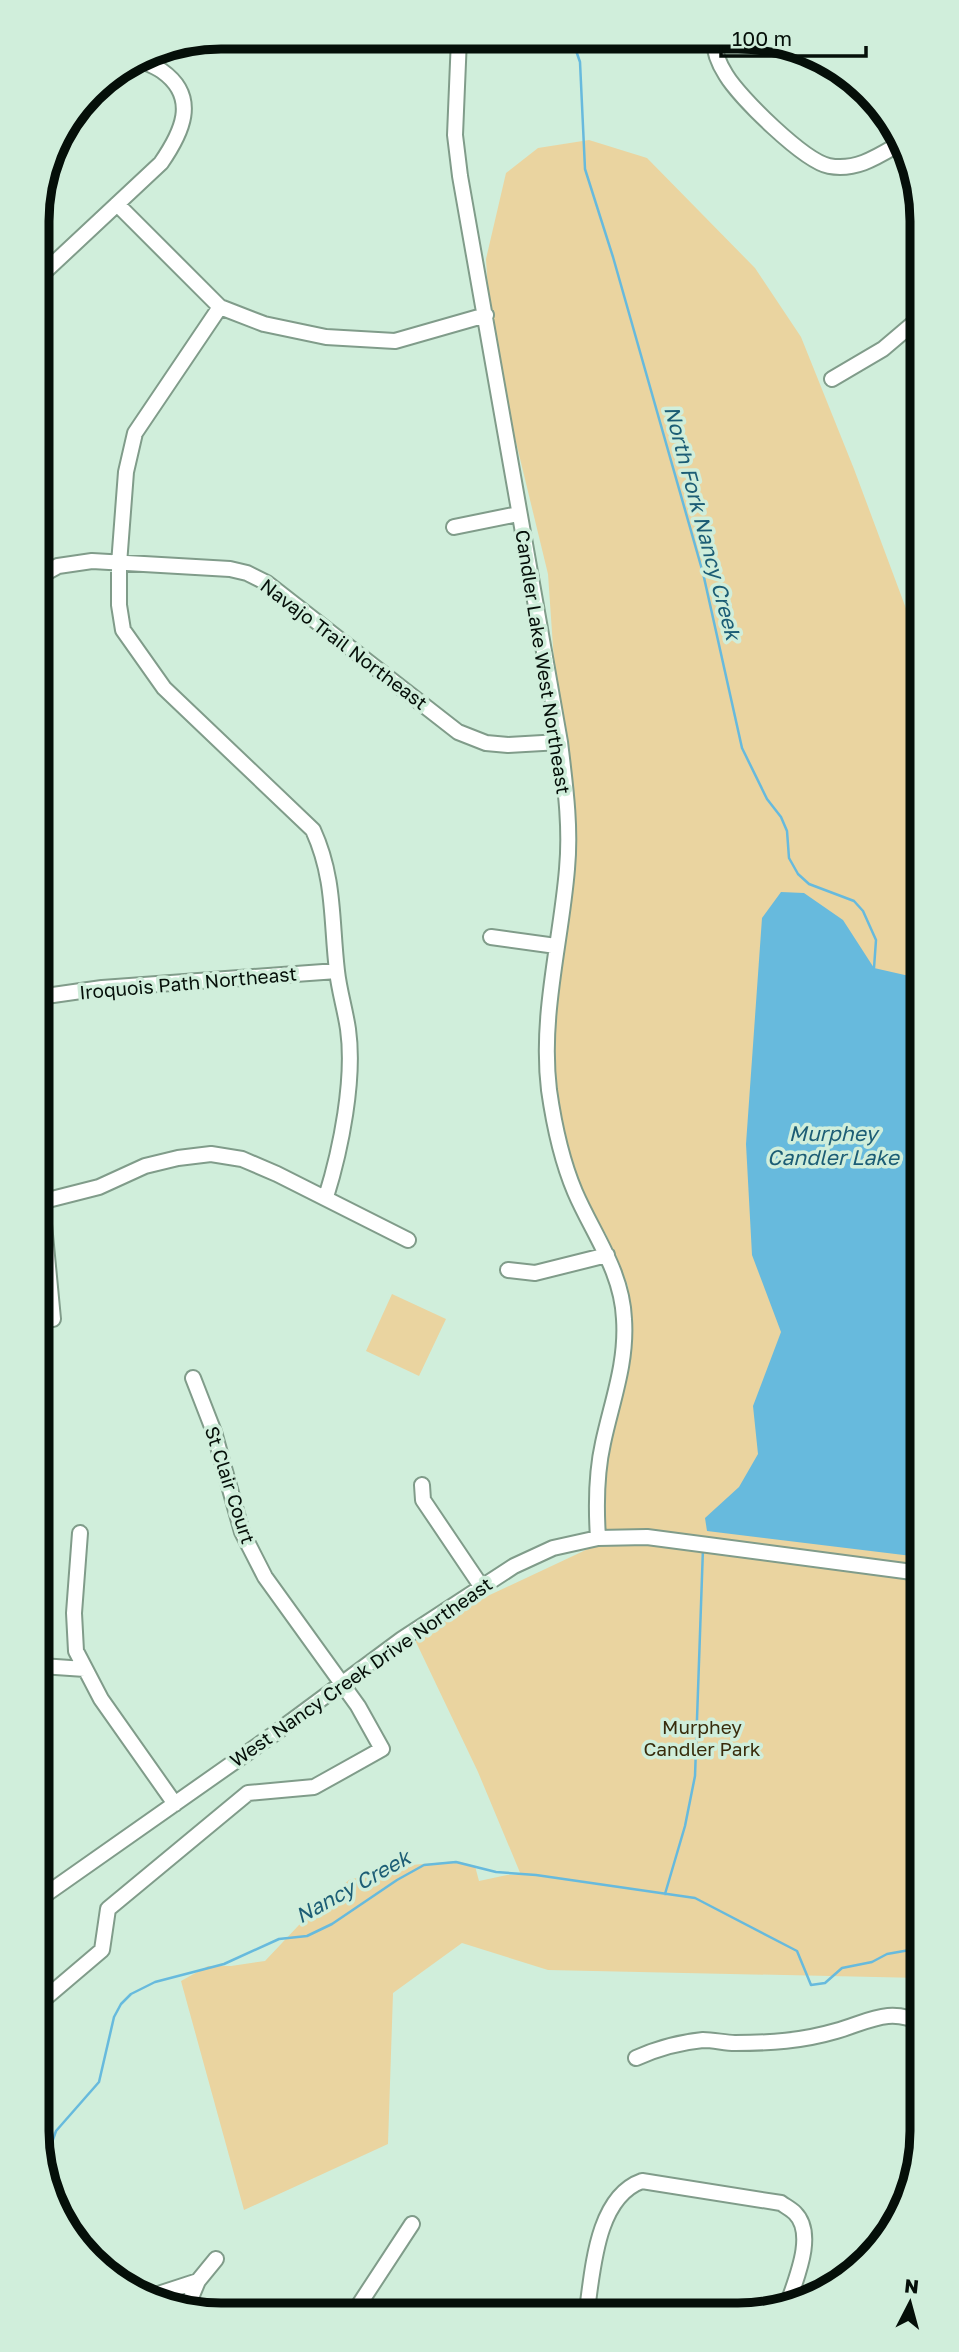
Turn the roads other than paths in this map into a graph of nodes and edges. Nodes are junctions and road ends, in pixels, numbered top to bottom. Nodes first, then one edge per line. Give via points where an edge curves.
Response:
1 (459, 49) edge
2 (714, 49) edge
3 (150, 65) edge
4 (893, 147) edge
5 (117, 204) junction
6 (49, 268) edge
7 (220, 307) junction
8 (486, 315) junction
9 (910, 326) edge
10 (832, 379) dead end
11 (519, 514) junction
12 (454, 527) dead end
13 (119, 564) junction
14 (49, 571) edge
15 (560, 742) junction
16 (491, 937) dead end
17 (556, 946) junction
18 (337, 971) junction
19 (49, 996) edge
20 (326, 1197) junction
21 (49, 1200) edge
22 (408, 1240) dead end
23 (607, 1255) junction
24 (508, 1270) dead end
25 (49, 1287) edge
26 (52, 1319) dead end
27 (193, 1378) dead end
28 (422, 1485) dead end
29 (80, 1533) dead end
30 (598, 1538) junction
31 (910, 1572) edge
32 (481, 1586) junction
33 (49, 1667) edge
34 (85, 1669) junction
35 (342, 1683) junction
36 (175, 1804) junction
37 (49, 1892) edge
38 (49, 1995) edge
39 (910, 2017) edge
40 (636, 2058) dead end
41 (412, 2224) dead end
42 (216, 2259) dead end
43 (198, 2281) junction
44 (163, 2293) edge
45 (790, 2294) edge
46 (190, 2300) edge
47 (360, 2303) edge
48 (588, 2303) edge

1 - 8 street, Candler Lake West Northeast via 455,135
2 - 4 street via 741,96 809,158 828,166 849,167
3 - 5 street via 174,82 185,110 183,127 161,163
5 - 6 street
5 - 7 street
7 - 8 street via 264,324 358,340 395,341
7 - 13 street via 135,433
8 - 11 street, Candler Lake West Northeast
9 - 10 street via 883,349
11 - 12 street
11 - 15 street, Candler Lake West Northeast
13 - 14 street, Navajo Trail Northeast via 92,561
13 - 15 street, Navajo Trail Northeast via 247,573 267,583 458,732 486,743
13 - 18 street via 123,630 150,671 313,830 332,894
15 - 17 street, Candler Lake West Northeast via 569,827
16 - 17 street
17 - 23 street, Candler Lake West Northeast via 547,1052 554,1121 566,1170
18 - 19 street, Iroquois Path Northeast
18 - 20 street via 348,1031 349,1073 338,1159
20 - 21 street via 242,1159 211,1154 145,1166 99,1187
20 - 22 street
23 - 24 street via 535,1273
23 - 30 street, Candler Lake West Northeast via 624,1305 625,1350 598,1469
25 - 26 street
27 - 35 street, St Clair Court via 214,1432 242,1532 265,1577
28 - 32 street via 423,1500
29 - 34 street via 74,1613 76,1651
30 - 31 street, West Nancy Creek Drive Northeast via 647,1537
30 - 32 street, West Nancy Creek Drive Northeast via 536,1554
32 - 35 street, West Nancy Creek Drive Northeast
33 - 34 street
34 - 36 street
35 - 36 street, West Nancy Creek Drive Northeast
35 - 38 street, St Clair Court via 382,1749 314,1787 248,1793 108,1909 102,1950
36 - 37 street, West Nancy Creek Drive Northeast
39 - 40 street via 885,2015 792,2042 703,2040
41 - 47 street
42 - 43 street
43 - 44 street
43 - 46 street
45 - 48 street via 805,2246 796,2214 781,2203 642,2180 628,2185 606,2216

